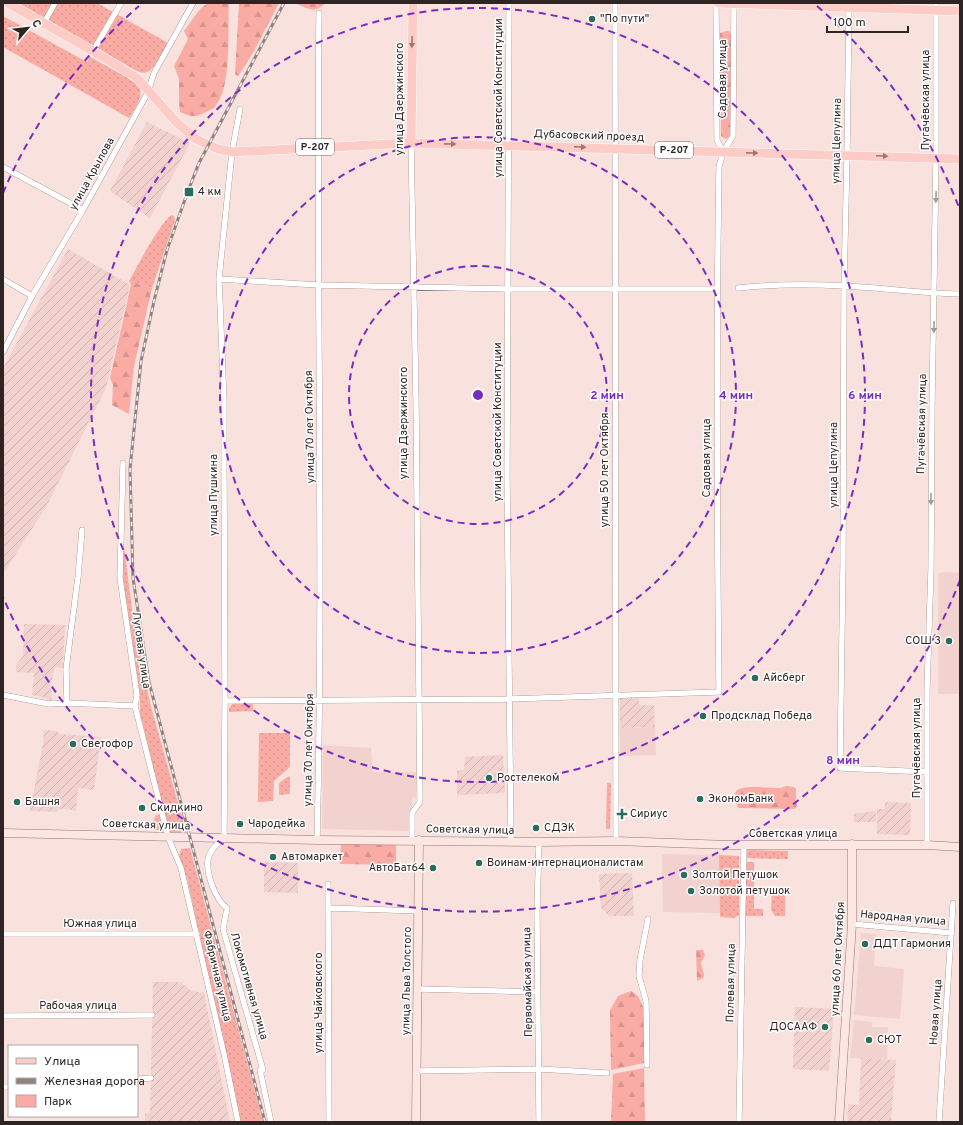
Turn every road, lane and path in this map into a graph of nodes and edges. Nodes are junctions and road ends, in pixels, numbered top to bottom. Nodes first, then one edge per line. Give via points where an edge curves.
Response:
1 (8, 3) edge
2 (55, 3) edge
3 (121, 3) edge
4 (193, 3) edge
5 (413, 3) edge
6 (509, 3) edge
7 (615, 3) edge
8 (717, 3) edge
9 (734, 3) edge
10 (849, 5) edge
11 (936, 7) edge
12 (960, 11) edge
13 (319, 14) dead end
14 (44, 23) junction
15 (93, 51) junction
16 (148, 92) junction
17 (240, 109) dead end
18 (412, 143) junction
19 (508, 145) junction
20 (318, 147) junction
21 (614, 148) junction
22 (232, 152) junction
23 (723, 152) junction
24 (847, 155) junction
25 (936, 158) junction
26 (960, 159) edge
27 (3, 167) edge
28 (83, 210) junction
29 (3, 279) edge
30 (219, 279) junction
31 (318, 285) junction
32 (414, 286) junction
33 (844, 286) junction
34 (615, 288) junction
35 (738, 288) dead end
36 (508, 289) junction
37 (717, 289) junction
38 (934, 293) junction
39 (960, 294) edge
40 (32, 296) junction
41 (3, 352) edge
42 (122, 463) dead end
43 (82, 530) dead end
44 (3, 695) edge
45 (616, 696) junction
46 (509, 699) junction
47 (419, 700) junction
48 (225, 701) junction
49 (320, 701) junction
50 (67, 704) junction
51 (135, 706) junction
52 (927, 772) junction
53 (3, 833) edge
54 (168, 837) junction
55 (224, 838) junction
56 (318, 840) junction
57 (415, 840) junction
58 (616, 841) junction
59 (512, 842) junction
60 (539, 842) junction
61 (852, 844) junction
62 (744, 845) junction
63 (927, 845) junction
64 (960, 847) edge
65 (328, 884) dead end
66 (953, 903) dead end
67 (329, 908) junction
68 (419, 911) junction
69 (648, 920) dead end
70 (852, 924) junction
71 (952, 933) junction
72 (3, 934) edge
73 (197, 934) junction
74 (418, 989) junction
75 (538, 992) junction
76 (152, 1015) dead end
77 (3, 1016) edge
78 (647, 1065) dead end
79 (539, 1070) junction
80 (416, 1071) junction
81 (607, 1072) dead end
82 (138, 1078) edge
83 (151, 1078) dead end
84 (238, 1122) edge
85 (271, 1122) edge
86 (329, 1122) edge
87 (416, 1122) edge
88 (539, 1122) edge
89 (739, 1122) edge
90 (838, 1122) edge
91 (939, 1122) edge

1 - 14 main road, Р-207
2 - 14 street
3 - 15 street
4 - 16 street, улица Крылова via 154,73
5 -> 18 main road, улица Дзержинского
6 - 19 street, улица Советской Конституции
7 - 21 street, улица 50 лет Октября
8 - 9 main road
8 - 23 street, Садовая улица via 718,140
9 - 10 main road
9 - 23 street, Садовая улица via 733,136
10 - 11 main road
10 - 24 street, улица Цепулина
11 - 12 main road
11 - 25 street, Пугачёвская улица
13 - 20 street, улица 70 лет Октября
14 - 15 main road, Р-207
15 - 16 main road, Р-207 via 137,78
16 - 22 main road, Дубасовский проезд / Р-207 via 186,132 218,149
16 - 28 street, улица Крылова
17 - 22 street, улица Пушкина
18 -> 19 main road, Дубасовский проезд / Р-207
18 - 20 main road, Дубасовский проезд / Р-207
18 - 32 street, улица Дзержинского
19 -> 21 main road, Дубасовский проезд / Р-207
19 - 36 street, улица Советской Конституции
20 - 22 main road, Дубасовский проезд / Р-207
20 - 31 street, улица 70 лет Октября
21 - 23 main road, Дубасовский проезд / Р-207
21 - 34 street, улица 50 лет Октября
22 - 30 street, улица Пушкина
23 -> 24 main road, Дубасовский проезд / Р-207
23 - 37 street, Садовая улица via 719,167
24 -> 25 main road, Дубасовский проезд / Р-207
24 - 33 street, улица Цепулина
25 - 26 main road, Дубасовский проезд / Р-207
25 -> 38 street, Пугачёвская улица
27 - 28 street
28 - 40 street, улица Крылова
29 - 40 street
30 - 31 street
30 - 48 street, улица Пушкина via 224,402
31 - 32 street
31 - 49 street, улица 70 лет Октября via 321,470
32 - 36 street
32 - 47 street, улица Дзержинского
33 - 35 street via 767,285
33 - 38 street
33 - 52 street, улица Цепулина via 840,768
34 - 36 street
34 - 37 street
34 - 45 street, улица 50 лет Октября
36 - 46 street, улица Советской Конституции
37 - 45 street, Садовая улица via 718,692
38 - 39 street
38 -> 52 street, Пугачёвская улица
40 - 41 street, улица Крылова
42 - 51 street, Луговая улица via 120,578 137,695
43 - 50 street via 66,669
44 - 50 street via 49,704
45 - 46 street
45 - 58 street, улица 50 лет Октября
46 - 47 street
46 - 59 street, улица Советской Конституции
47 - 49 street
47 - 57 street, улица Дзержинского via 420,802 412,813
48 - 49 street
48 - 55 street, улица Пушкина
49 - 56 street, улица 70 лет Октября
50 - 51 street
51 - 54 street, Луговая улица
52 - 63 street, Пугачёвская улица
53 - 54 main road, Советская улица
54 - 55 main road, Советская улица
54 - 73 street, Фабричная улица via 181,868
55 - 56 main road, Советская улица
55 - 85 street, Локомотивная улица via 210,854 209,874 212,887 222,905 227,908 223,929 262,1070
56 - 57 main road, Советская улица
57 - 59 main road, Советская улица
57 - 68 main road, улица Льва Толстого
58 - 60 main road, Советская улица
58 - 62 main road, Советская улица
59 - 60 main road, Советская улица
60 - 75 street, Первомайская улица
61 - 62 main road, Советская улица
61 - 63 main road, Советская улица
61 - 70 main road, улица 60 лет Октября
62 - 89 street, Полевая улица
63 - 64 main road, Советская улица
65 - 67 street, улица Чайковского
66 - 71 street, Новая улица
67 - 68 street
67 - 86 street, улица Чайковского
68 - 74 main road, улица Льва Толстого
69 - 78 street via 639,976 646,1001
70 - 71 street, Народная улица
70 - 90 main road, улица 60 лет Октября
71 - 91 street, Новая улица
72 - 73 street, Южная улица
73 - 84 street, Фабричная улица
74 - 75 street
74 - 80 main road, улица Льва Толстого
75 - 79 street, Первомайская улица
76 - 77 street, Рабочая улица
79 - 80 street
79 - 81 street
79 - 88 street, Первомайская улица
80 - 87 main road, улица Льва Толстого
82 - 83 street

